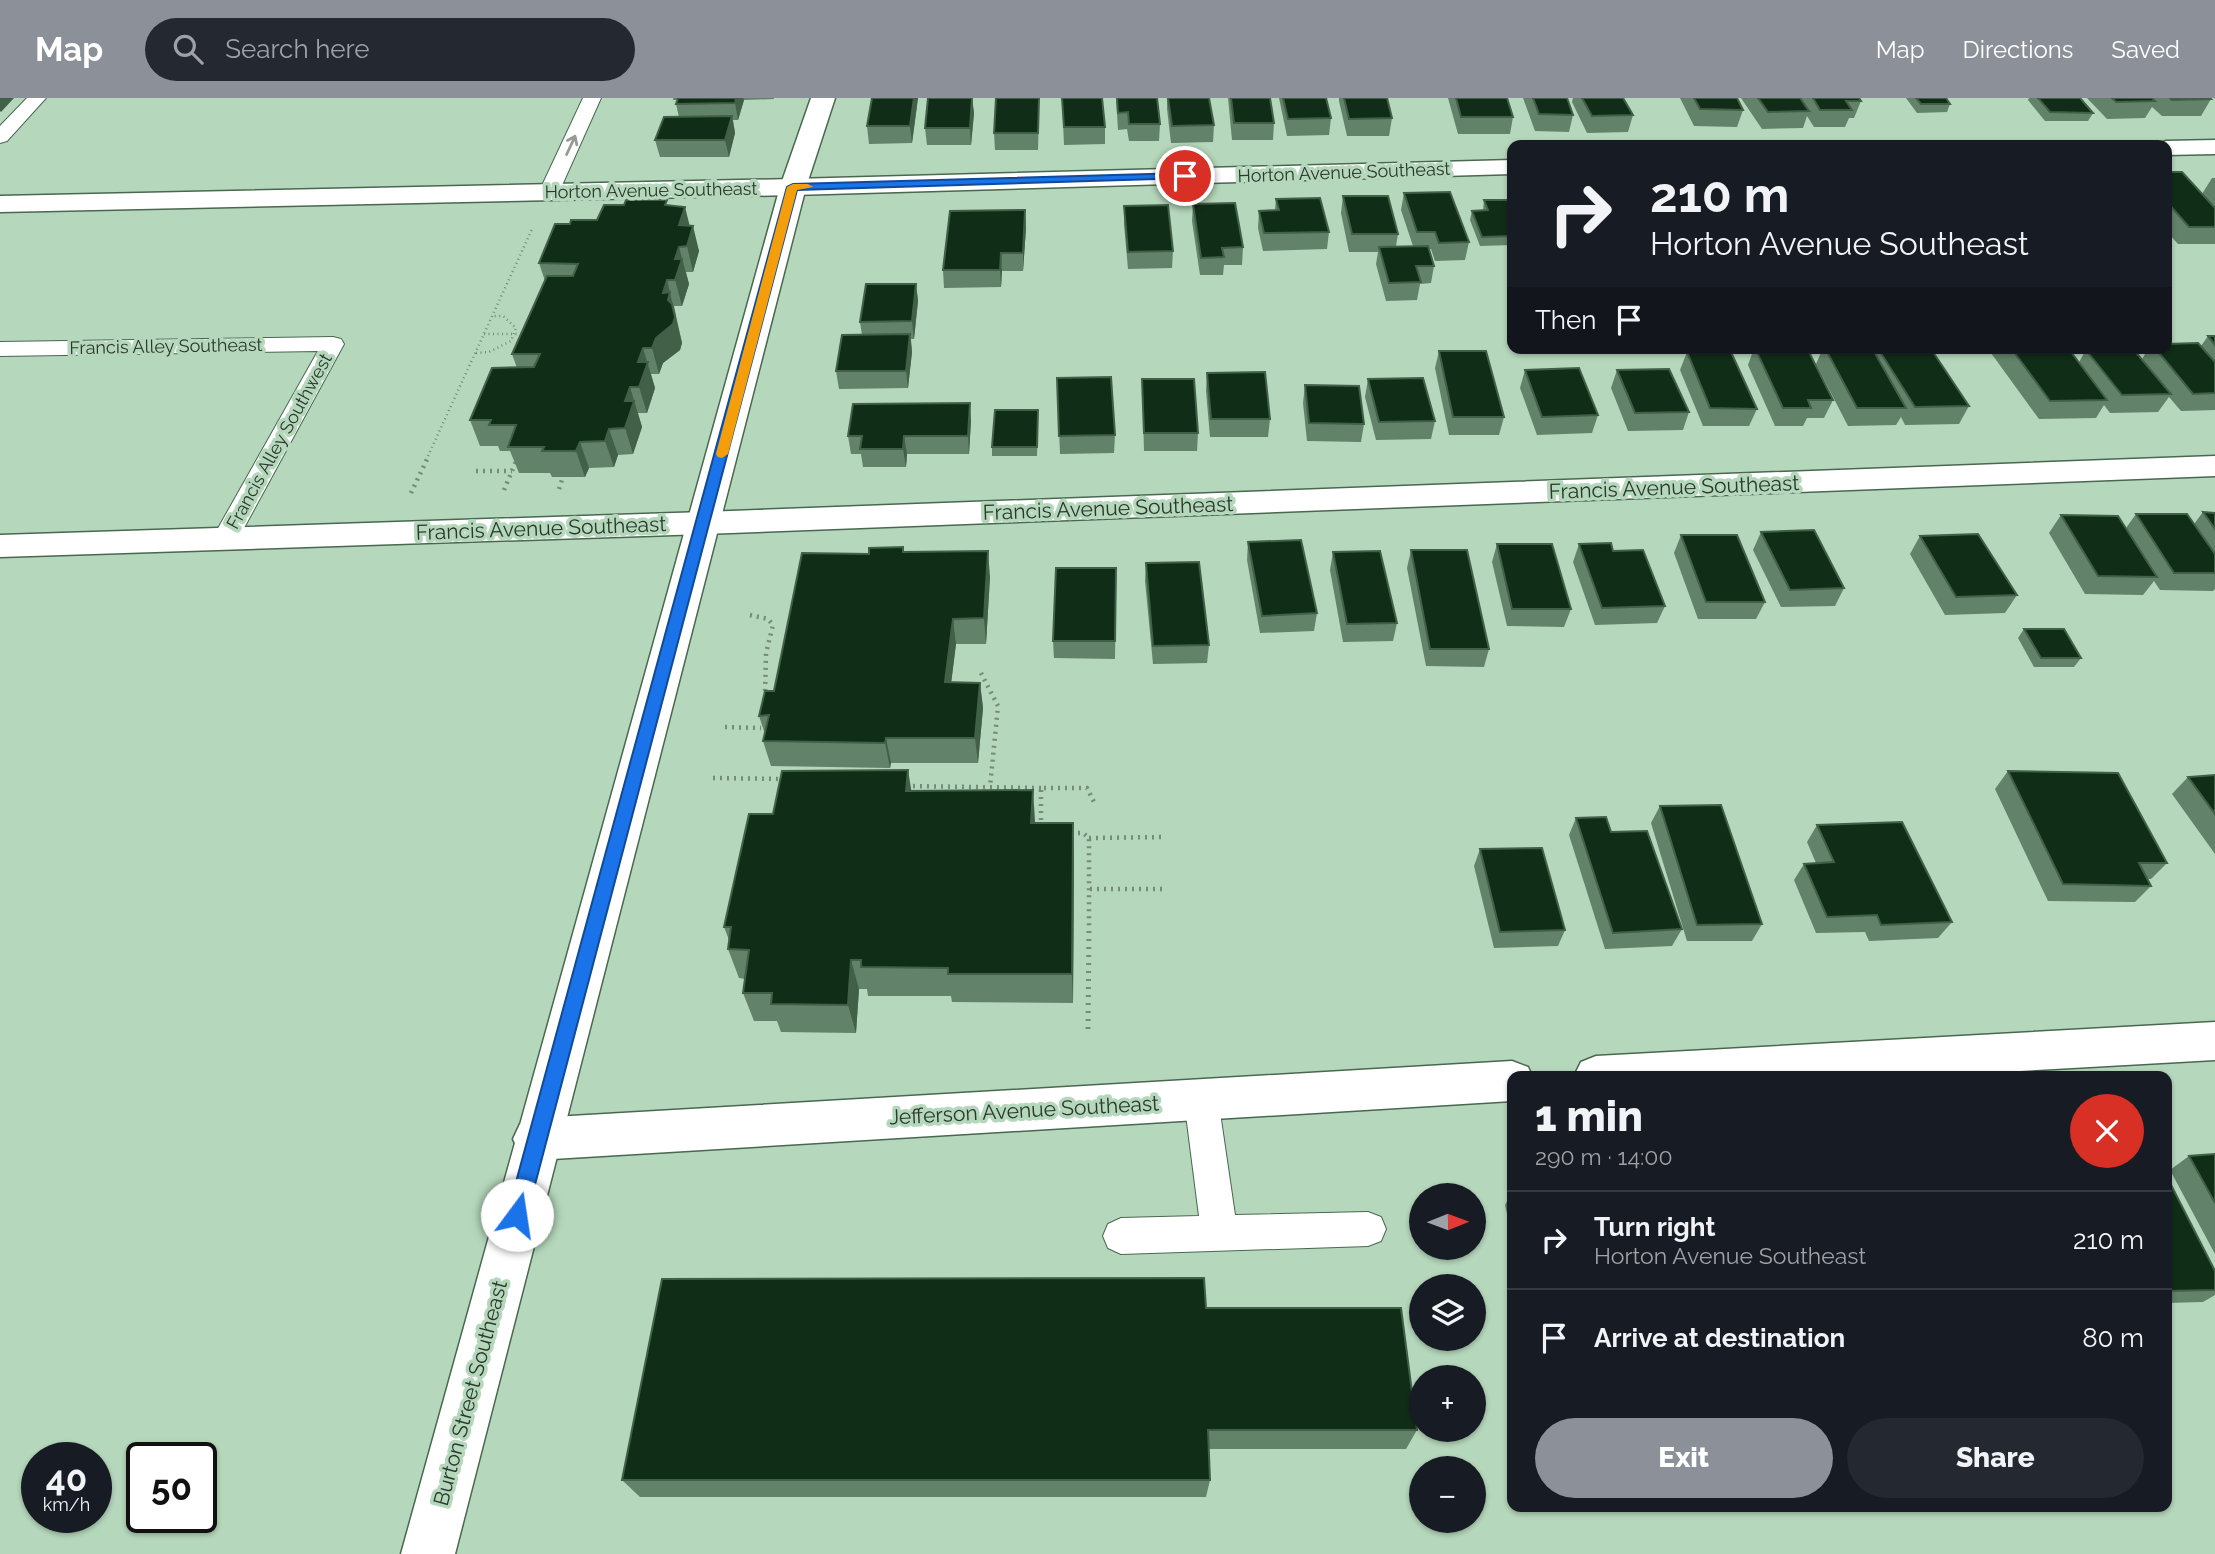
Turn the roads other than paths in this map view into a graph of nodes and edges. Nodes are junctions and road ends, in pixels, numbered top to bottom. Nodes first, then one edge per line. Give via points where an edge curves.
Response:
1 (37, 98) edge
2 (592, 98) edge
3 (823, 98) edge
4 (0, 137) edge
5 (2215, 146) edge
6 (2172, 148) edge
7 (1507, 167) edge
8 (793, 187) junction
9 (549, 192) junction
10 (0, 204) edge
11 (333, 344) joint
12 (0, 349) edge
13 (2215, 466) edge
14 (704, 523) junction
15 (225, 539) junction
16 (0, 546) edge
17 (2215, 1041) edge
18 (1684, 1071) edge
19 (1507, 1081) edge
20 (1201, 1099) junction
21 (536, 1139) junction
22 (1368, 1228) dead end
23 (1219, 1233) junction
24 (1121, 1236) dead end
25 (428, 1554) edge

1 - 4 lane
9 -> 2 lane
3 - 8 street, Burton Street Southeast
5 - 6 street
7 - 8 street, Horton Avenue Southeast
8 - 9 street, Horton Avenue Southeast
8 - 14 street, Burton Street Southeast
9 - 10 street, Horton Avenue Southeast
11 - 12 lane, Francis Alley Southeast
11 - 15 lane, Francis Alley Southwest
13 - 14 street, Francis Avenue Southeast
14 - 15 street, Francis Avenue Southeast
14 - 21 street, Burton Street Southeast
15 - 16 street, Francis Avenue Southeast
17 - 18 street
19 - 20 street, Jefferson Avenue Southeast
20 - 21 street, Jefferson Avenue Southeast
20 - 23 lane
21 - 25 street, Burton Street Southeast
22 - 23 lane
23 - 24 lane

